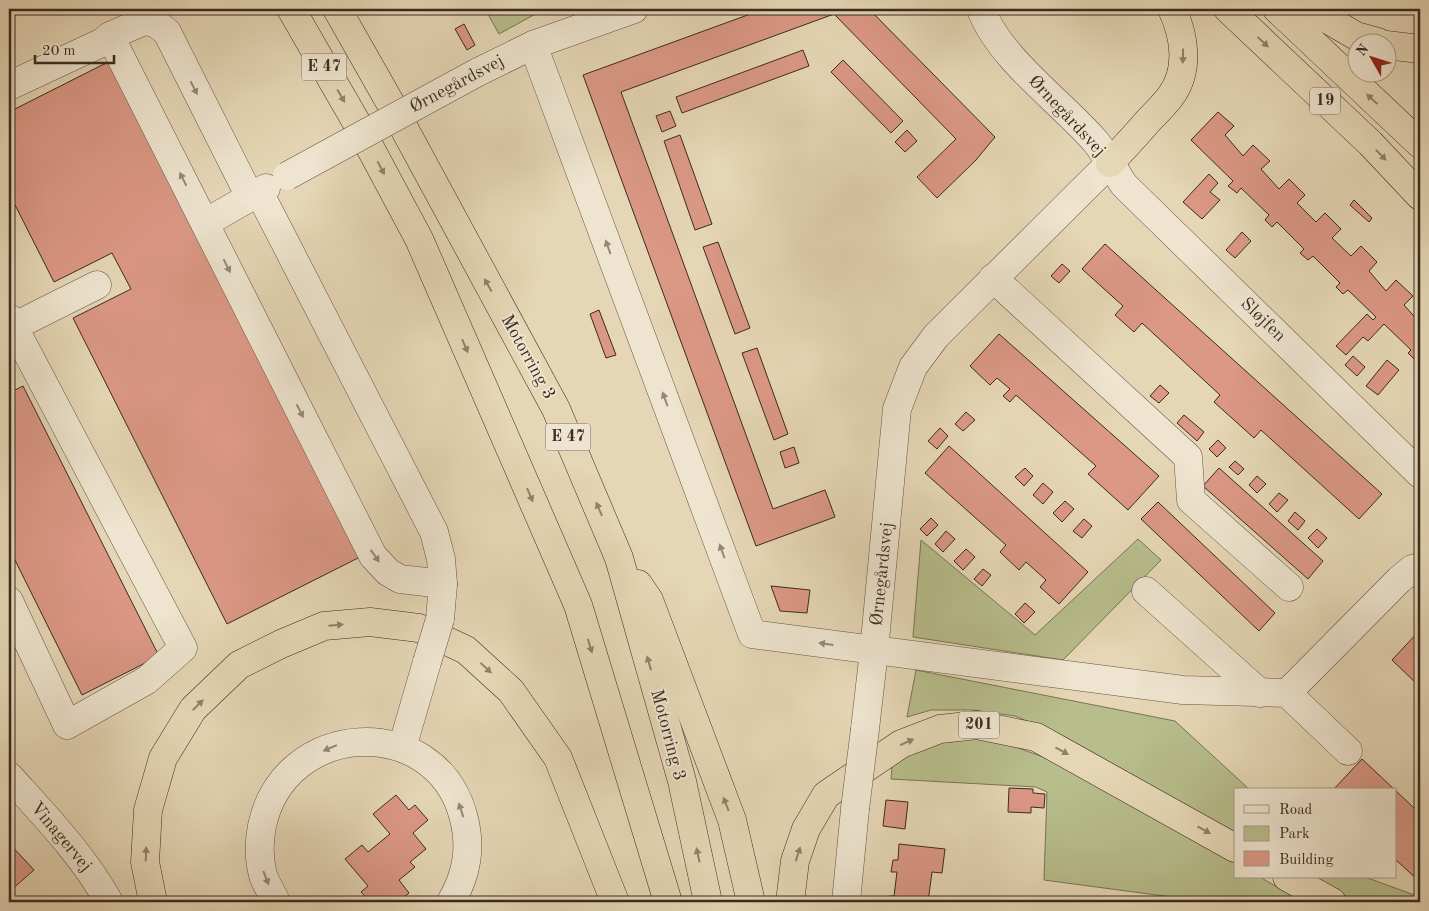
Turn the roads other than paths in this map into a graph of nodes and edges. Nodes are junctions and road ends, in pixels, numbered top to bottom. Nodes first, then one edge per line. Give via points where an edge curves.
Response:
1 (290, 9) edge
2 (337, 9) edge
3 (634, 9) edge
4 (981, 9) edge
5 (1172, 9) edge
6 (1228, 9) edge
7 (1276, 9) edge
8 (1310, 9) edge
9 (1349, 32) edge
10 (110, 36) junction
11 (533, 45) junction
12 (1396, 46) edge
13 (1420, 49) edge
14 (9, 86) edge
15 (1420, 144) edge
16 (1110, 163) junction
17 (254, 195) junction
18 (1420, 196) edge
19 (205, 223) junction
20 (993, 278) junction
21 (97, 285) dead end
22 (10, 325) edge
23 (1420, 474) edge
24 (619, 558) junction
25 (1420, 567) edge
26 (443, 584) junction
27 (1289, 587) dead end
28 (1146, 591) dead end
29 (9, 601) edge
30 (874, 651) junction
31 (1260, 693) junction
32 (1287, 694) junction
33 (402, 748) junction
34 (1348, 751) dead end
35 (9, 776) edge
36 (1234, 847) edge
37 (1289, 878) edge
38 (109, 902) edge
39 (154, 902) edge
40 (276, 902) edge
41 (451, 902) edge
42 (615, 902) edge
43 (668, 902) edge
44 (708, 902) edge
45 (751, 902) edge
46 (790, 902) edge
47 (846, 902) edge
48 (1332, 902) edge

1 -> 43 highway, E 47 via 419,238 578,605
24 -> 2 highway, Motorring 3 / E 47 via 556,409
3 - 11 street, Ørnegårdsvej
4 - 16 street, Ørnegårdsvej via 984,20 1014,59 1096,142
5 -> 16 highway via 1184,50 1178,80 1171,96
6 -> 18 highway, 19 via 1370,143
15 -> 7 highway, 19
8 - 9 highway
10 - 14 street
10 -> 17 street via 144,21 155,23 167,32
19 -> 10 street
11 - 17 street, Ørnegårdsvej, bridge
30 -> 11 street via 752,634
12 - 13 highway
16 - 20 street, Ørnegårdsvej
16 - 23 street, Sløjfen via 1124,185
17 - 19 street, Ørnegårdsvej
17 - 26 street via 434,532 442,559
19 -> 26 street via 374,556 388,572 400,579
20 - 27 street via 1188,457 1191,500
20 - 30 street, Ørnegårdsvej via 936,336 913,366 897,409
21 - 22 street
22 - 29 street via 183,648 147,680 67,725
44 -> 24 highway, Motorring 3 / E 47 via 682,781
45 -> 24 highway via 732,820 649,600
25 - 32 street via 1412,569 1399,580
26 - 33 street, bridge via 440,619
28 - 31 street
30 - 31 street via 1183,690
30 - 47 street, Ørnegårdsvej, bridge
31 - 32 street
32 - 34 street
33 -> 40 street via 370,741 337,744 307,758 282,780 266,809 259,841 263,874
41 -> 33 street via 468,858 468,831 460,804 446,780 426,761
35 - 38 street, Vinagervej via 97,880
46 -> 36 highway, 201 via 795,862 806,829 826,795 901,744 940,729 977,725 1036,737
37 - 48 highway
39 -> 42 highway via 145,862 148,810 163,758 193,709 239,665 324,626 370,622 419,628 466,650 511,691 558,758

